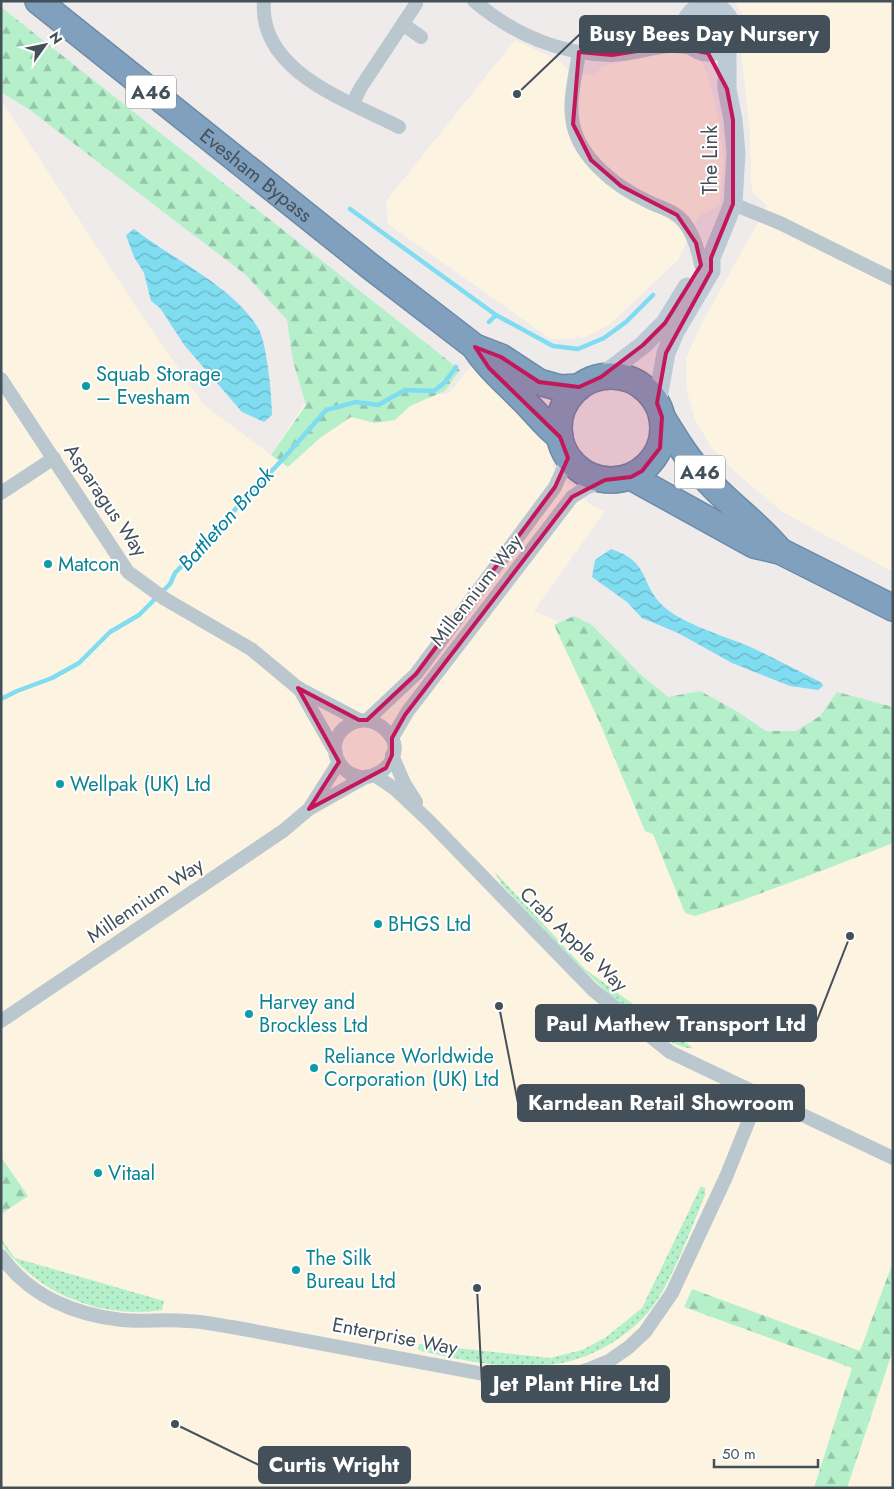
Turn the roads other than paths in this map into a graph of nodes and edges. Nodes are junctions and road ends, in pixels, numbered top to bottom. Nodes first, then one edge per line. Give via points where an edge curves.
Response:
1 (38, 1) edge
2 (264, 1) edge
3 (474, 1) edge
4 (416, 4) dead end
5 (706, 4) edge
6 (687, 16) edge
7 (404, 25) junction
8 (421, 37) dead end
9 (727, 43) junction
10 (668, 46) junction
11 (702, 50) junction
12 (579, 52) junction
13 (727, 89) junction
14 (353, 103) junction
15 (399, 127) dead end
16 (733, 204) junction
17 (706, 261) junction
18 (893, 280) edge
19 (475, 347) junction
20 (1, 379) edge
21 (590, 382) junction
22 (660, 410) junction
23 (564, 447) junction
24 (54, 458) junction
25 (631, 477) junction
26 (605, 480) junction
27 (1, 493) edge
28 (780, 551) junction
29 (893, 608) edge
30 (298, 688) junction
31 (363, 720) junction
32 (392, 738) junction
33 (392, 755) junction
34 (337, 758) junction
35 (370, 777) junction
36 (309, 809) junction
37 (429, 821) junction
38 (1, 1021) edge
39 (758, 1095) junction
40 (893, 1158) edge
41 (1, 1256) edge

1 - 19 highway, Evesham Bypass / A46
2 - 14 street via 266,24 286,61 305,79
3 - 12 street via 518,32
4 - 7 street
5 - 6 street, The Link
5 - 9 street, The Link via 723,11 730,20 731,32
6 - 10 street
6 - 11 street, The Link via 687,39
7 - 8 street
7 - 14 street
9 - 11 street via 715,52
9 - 13 street, The Link
10 - 11 street
10 - 12 street via 612,55
11 - 13 street, The Link
12 - 17 street via 572,108 573,124 580,143 591,160 621,186 645,201 665,208 685,224
13 - 16 street, The Link via 736,153
14 - 15 street
16 - 17 street, The Link
16 - 18 street via 780,223
17 - 21 street, The Link via 665,322 643,345
17 - 22 street, The Link via 711,271 666,353
19 - 21 highway, Evesham Bypass / A46 via 501,357 539,382 560,388
19 - 23 highway, Evesham Bypass / A46 via 489,368 523,399
20 - 24 street, Asparagus Way
21 - 22 highway via 615,376 637,383 649,393
21 - 23 highway via 564,406 560,421
22 - 25 highway via 663,433 660,448 652,461
22 - 28 highway, A46 via 685,453 708,481 765,532
23 - 26 highway via 578,468
23 - 31 street, Millennium Way via 555,487 416,674
24 - 27 street
24 - 30 street, Asparagus Way via 123,566 165,599 251,649
25 - 26 highway
25 - 28 highway, A46 via 754,545
26 - 32 street, Millennium Way via 572,497 408,711
28 - 29 highway, A46
30 - 31 street, Asparagus Way
30 - 34 street, Asparagus Way
31 - 32 street via 386,729
31 - 34 street, Millennium Way via 346,726 339,733
32 - 33 street
33 - 35 street, Millennium Way via 386,768
33 - 37 street, Crab Apple Way via 404,783
34 - 35 street via 346,771
34 - 36 street, Millennium Way
35 - 36 street, Millennium Way
35 - 37 street, Crab Apple Way via 396,789
36 - 38 street, Millennium Way via 275,836
37 - 39 street, Crab Apple Way via 593,990 670,1052
39 - 40 street, Crab Apple Way
39 - 41 street, Enterprise Way via 672,1293 645,1332 629,1347 609,1361 565,1377 516,1380 232,1327 188,1321 123,1320 79,1312 46,1297 11,1270

